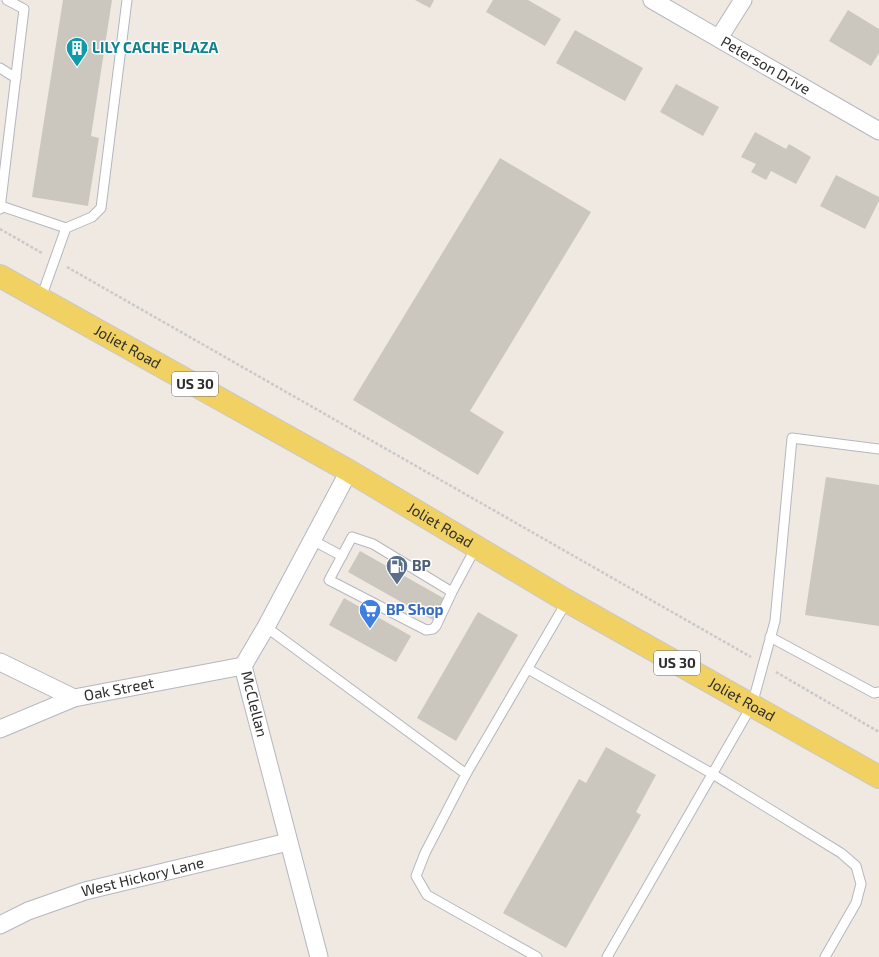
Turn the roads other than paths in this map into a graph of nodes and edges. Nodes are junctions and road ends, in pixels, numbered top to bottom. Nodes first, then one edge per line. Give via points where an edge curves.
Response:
1 (8, 0) edge
2 (127, 0) edge
3 (652, 0) edge
4 (743, 0) edge
5 (719, 38) junction
6 (0, 68) edge
7 (16, 78) junction
8 (879, 131) edge
9 (0, 138) edge
10 (8, 143) junction
11 (2, 185) edge
12 (1, 208) edge
13 (66, 228) junction
14 (0, 276) edge
15 (41, 298) junction
16 (879, 449) edge
17 (349, 471) junction
18 (312, 540) junction
19 (476, 547) junction
20 (342, 556) junction
21 (452, 592) junction
22 (567, 601) junction
23 (266, 627) junction
24 (770, 637) junction
25 (0, 662) edge
26 (243, 666) junction
27 (528, 669) junction
28 (879, 692) edge
29 (74, 698) junction
30 (752, 705) junction
31 (0, 729) edge
32 (711, 773) junction
33 (466, 774) junction
34 (879, 777) edge
35 (288, 842) junction
36 (0, 925) edge
37 (319, 957) edge
38 (537, 957) edge
39 (606, 957) edge
40 (825, 957) edge

1 - 7 lane via 24,9
2 - 13 lane via 101,208 92,216
3 - 5 street, Peterson Drive
4 - 5 street
5 - 8 street, Peterson Drive
6 - 7 lane
7 - 10 lane
9 - 10 lane
10 - 11 lane
11 - 12 lane
12 - 13 lane
13 - 15 lane
14 - 15 main road, Joliet Road / US 30
15 - 17 main road, Joliet Road / US 30
16 - 24 lane via 792,438 775,621
17 - 18 street, McClellan
17 - 19 main road, Joliet Road / US 30
18 - 20 lane
18 - 23 street, McClellan
19 - 21 lane
19 - 22 main road, Joliet Road / US 30
20 - 21 lane via 352,537 373,544
20 - 21 lane via 329,580 426,630 436,626
22 - 27 lane
22 - 30 main road, Joliet Road / US 30
23 - 26 street, McClellan
23 - 33 lane
24 - 28 lane via 874,693
24 - 30 lane
25 - 29 street
26 - 29 street, Oak Street
26 - 35 street, McClellan
27 - 32 lane
27 - 33 lane
29 - 31 street, Oak Street
30 - 32 lane
30 - 34 main road, Joliet Road / US 30
32 - 39 lane
32 - 40 lane via 841,853 856,866 861,884 856,903
33 - 38 lane via 425,853 416,876 427,895
35 - 36 street, West Hickory Lane via 86,891 28,911
35 - 37 street, McClellan

